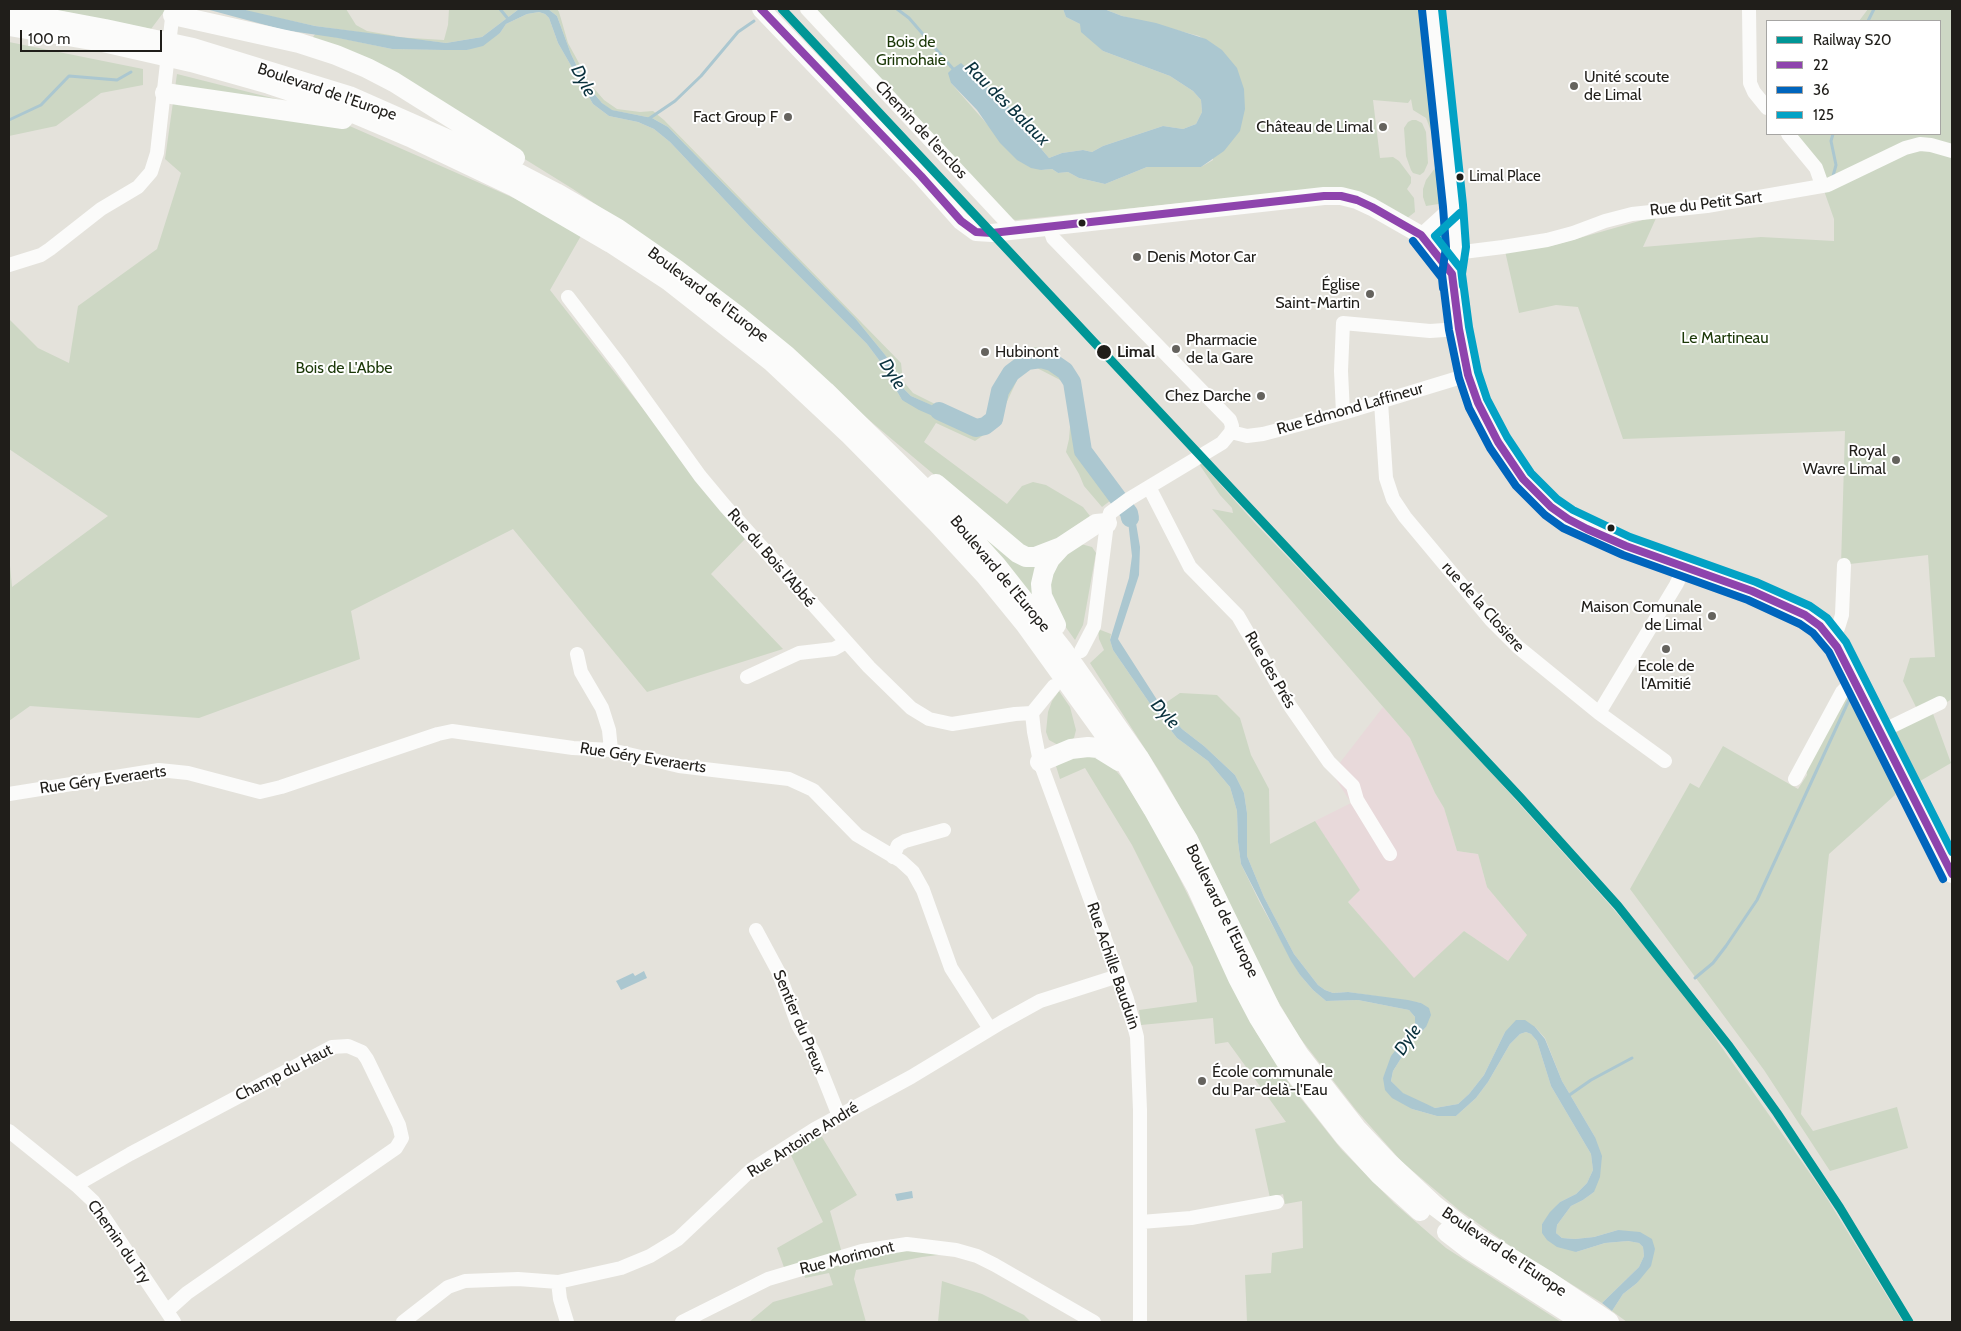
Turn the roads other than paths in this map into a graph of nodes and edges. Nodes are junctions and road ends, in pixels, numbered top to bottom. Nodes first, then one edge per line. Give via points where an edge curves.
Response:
1 (761, 9) edge
2 (807, 9) edge
3 (1432, 9) edge
4 (1749, 9) edge
5 (9, 12) edge
6 (173, 12) edge
7 (9, 26) edge
8 (148, 45) junction
9 (192, 55) junction
10 (165, 93) junction
11 (1766, 107) edge
12 (1789, 135) edge
13 (410, 137) junction
14 (1952, 151) edge
15 (1822, 185) junction
16 (556, 193) junction
17 (1452, 201) junction
18 (1048, 226) junction
19 (1012, 230) junction
20 (1421, 235) junction
21 (1455, 252) junction
22 (9, 265) edge
23 (1452, 274) junction
24 (568, 297) dead end
25 (1459, 329) junction
26 (1468, 375) junction
27 (1381, 402) junction
28 (1343, 413) junction
29 (1231, 432) junction
30 (905, 470) junction
31 (1149, 487) junction
32 (1107, 523) junction
33 (1061, 547) junction
34 (1844, 565) dead end
35 (1685, 567) junction
36 (1830, 637) junction
37 (845, 640) junction
38 (1072, 650) junction
39 (577, 654) dead end
40 (747, 677) dead end
41 (1855, 682) junction
42 (1063, 687) junction
43 (1940, 703) dead end
44 (1032, 713) junction
45 (1599, 713) junction
46 (1880, 732) junction
47 (1071, 749) junction
48 (611, 750) junction
49 (1665, 761) dead end
50 (1040, 762) junction
51 (1126, 764) junction
52 (1795, 779) dead end
53 (9, 794) edge
54 (944, 830) dead end
55 (1390, 854) dead end
56 (892, 856) junction
57 (1952, 874) edge
58 (756, 930) dead end
59 (1118, 976) junction
60 (990, 1029) junction
61 (839, 1116) junction
62 (9, 1131) edge
63 (76, 1185) junction
64 (1277, 1202) dead end
65 (1141, 1222) junction
66 (558, 1282) junction
67 (170, 1317) edge
68 (403, 1322) edge
69 (567, 1322) edge
70 (682, 1322) edge
71 (1094, 1322) edge
72 (1140, 1322) edge
73 (1583, 1322) edge
74 (1609, 1322) edge

1 - 19 main road via 969,228 985,233
2 - 19 street, Chemin de l'enclos
3 - 17 street
4 - 11 street via 1750,83
5 - 8 highway
6 - 10 street
6 - 16 highway via 299,43 367,68 549,180
7 - 8 highway via 103,42
8 - 9 highway
9 - 13 highway, Boulevard de l'Europe via 344,109
9 - 16 highway, Boulevard de l'Europe via 271,71 349,96 485,156
10 - 13 highway via 341,119 393,138
10 - 22 street via 155,164 146,179 46,252
12 - 15 street via 1816,168
13 - 42 highway, Boulevard de l'Europe via 515,187 611,242 669,282 772,362 850,435 967,555 1024,624
14 - 15 street, Rue du Petit Sart via 1920,144 1905,148 1828,186
15 - 21 street, Rue du Petit Sart via 1722,204 1632,214 1548,240
16 - 30 highway, Boulevard de l'Europe via 625,234 738,316 819,385
17 - 20 street
17 - 21 street
18 - 19 main road
18 - 20 main road via 1341,196 1372,207
18 - 29 street via 1053,238 1230,420
20 - 23 main road
21 - 23 street
23 - 25 main road
24 - 37 street, Rue du Bois l'Abbé via 707,484
25 - 26 main road
25 - 28 street via 1430,331 1343,323
26 - 27 street, Rue Edmond Laffineur
26 - 35 main road via 1478,403 1510,461 1551,507 1587,529
27 - 28 street, Rue Edmond Laffineur
27 - 45 street, rue de la Closiere via 1386,478 1404,517 1491,620 1518,647
28 - 29 street, Rue Edmond Laffineur via 1264,434 1247,436
29 - 31 street via 1222,443
30 - 33 highway via 920,472 1026,557
30 - 38 highway, Boulevard de l'Europe via 946,510
31 - 32 street via 1110,513
31 - 55 street, Rue des Prés via 1190,567 1238,616 1290,706 1329,762 1353,786 1356,800
32 - 33 highway via 1096,524
32 - 38 street via 1094,626
33 - 38 highway via 1044,571 1042,596
34 - 36 street via 1842,615 1838,628
35 - 36 main road via 1752,591 1805,615
35 - 45 street
36 - 41 main road
37 - 40 street via 834,649 799,653
37 - 44 street, Rue du Bois l'Abbé via 911,708 936,722 960,724
38 - 74 highway, Boulevard de l'Europe via 1188,840 1271,1010 1332,1100 1389,1163 1435,1206 1476,1237
39 - 48 street via 581,672 602,708
41 - 46 main road
41 - 52 street via 1842,692
42 - 44 street
42 - 47 highway via 1082,716 1081,740
42 - 51 highway, Boulevard de l'Europe
43 - 46 street
44 - 50 street, Rue Achille Bauduin
45 - 49 street, rue de la Closiere
46 - 57 main road
47 - 50 highway
47 - 51 highway via 1098,748
48 - 53 street, Rue Géry Everaerts via 573,748 452,731 266,791 188,773 159,770
48 - 56 street, Rue Géry Everaerts via 678,766 795,780 820,796 857,835
50 - 59 street, Rue Achille Bauduin
51 - 73 highway, Boulevard de l'Europe via 1197,888 1259,1018 1287,1063 1345,1138 1428,1218 1469,1249
54 - 56 street via 905,841 898,845
56 - 60 street, Rue Géry Everaerts via 906,865 919,881 951,968
58 - 61 street, Sentier du Preux via 778,971 798,1025 814,1053
59 - 60 street via 1040,1001
59 - 65 street, Rue Achille Bauduin via 1133,1020 1139,1052
60 - 61 street, Rue Antoine André
61 - 66 street, Rue Antoine André via 751,1170 694,1225 664,1248 621,1268
62 - 63 street, Chemin du Try
63 - 67 street, Chemin du Try via 93,1201
63 - 67 street, Champ du Haut via 332,1047 348,1046 362,1052 367,1059 401,1131 402,1138 396,1148 187,1293
64 - 65 street via 1191,1218
65 - 72 street, Rue Achille Bauduin
66 - 68 street, Rue Antoine André via 518,1279 465,1281 448,1288
66 - 69 street
70 - 71 street, Rue Morimont via 768,1279 862,1251 907,1244 977,1256

